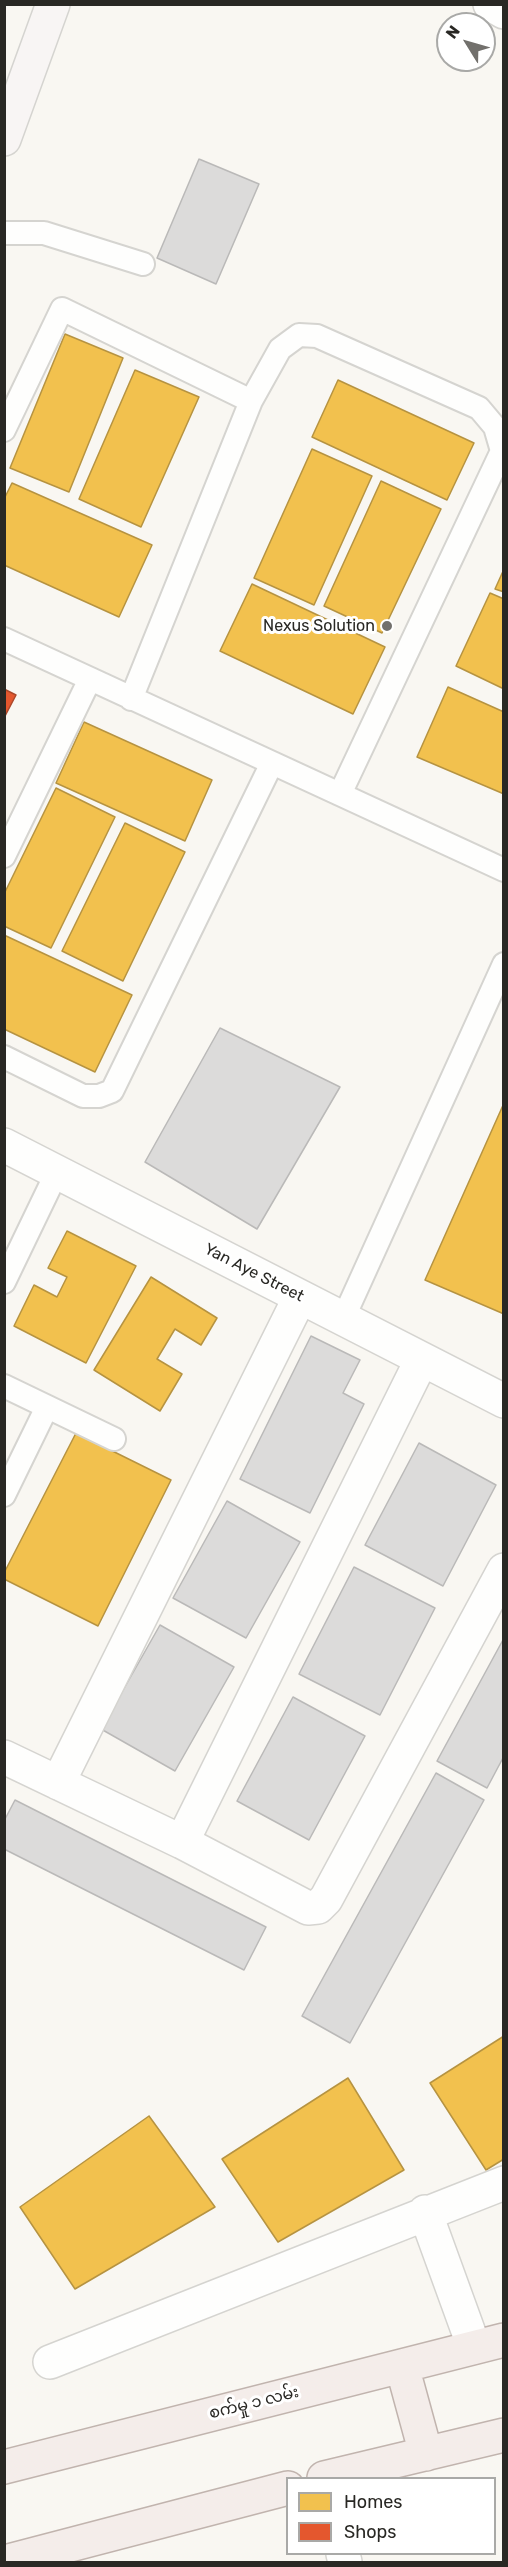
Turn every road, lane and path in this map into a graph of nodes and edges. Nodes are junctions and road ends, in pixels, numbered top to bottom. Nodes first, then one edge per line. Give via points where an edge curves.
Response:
1 (53, 4) edge
2 (490, 4) edge
3 (504, 12) edge
4 (5, 137) edge
5 (4, 233) edge
6 (143, 264) dead end
7 (252, 401) junction
8 (4, 430) edge
9 (494, 493) edge
10 (4, 639) edge
11 (90, 678) junction
12 (131, 699) junction
13 (272, 763) junction
14 (340, 794) junction
15 (4, 856) edge
16 (504, 870) edge
17 (504, 964) edge
18 (4, 1057) edge
19 (4, 1145) edge
20 (57, 1172) junction
21 (4, 1282) edge
22 (300, 1297) junction
23 (343, 1319) junction
24 (422, 1359) junction
25 (4, 1386) edge
26 (504, 1401) edge
27 (47, 1407) junction
28 (114, 1438) dead end
29 (4, 1495) edge
30 (504, 1570) edge
31 (4, 1757) edge
32 (58, 1783) junction
33 (182, 1842) junction
34 (504, 2183) edge
35 (425, 2212) junction
36 (489, 2344) edge
37 (50, 2362) dead end
38 (402, 2366) junction
39 (504, 2435) edge
40 (426, 2454) junction
41 (4, 2467) edge
42 (328, 2477) edge
43 (286, 2488) edge
44 (6, 2554) edge

1 - 4 main road
2 - 3 street
5 - 6 lane via 44,233
7 - 8 lane via 62,309
7 - 9 lane via 279,349 299,335 316,336 479,408 495,427 502,451
7 - 12 lane
9 - 14 lane
10 - 11 lane
11 - 12 lane
11 - 15 lane
12 - 13 lane
13 - 14 lane
13 - 18 lane via 112,1091 83,1096
14 - 16 lane
17 - 23 lane
19 - 20 street, Yan Aye Street
20 - 21 lane
20 - 22 street, Yan Aye Street
22 - 23 street, Yan Aye Street
22 - 32 street
23 - 24 street, Yan Aye Street
24 - 26 street, Yan Aye Street
24 - 33 street
25 - 27 lane
27 - 28 lane
27 - 29 lane
30 - 33 street via 326,1899 318,1907 308,1908
31 - 32 street
32 - 33 street
34 - 35 street
35 - 36 street
35 - 37 street
36 - 38 main road, စက်မှု ၁ လမ်း
38 - 40 main road
38 - 41 main road, စက်မှု ၁ လမ်း
39 - 40 main road
40 - 42 main road
43 - 44 main road

